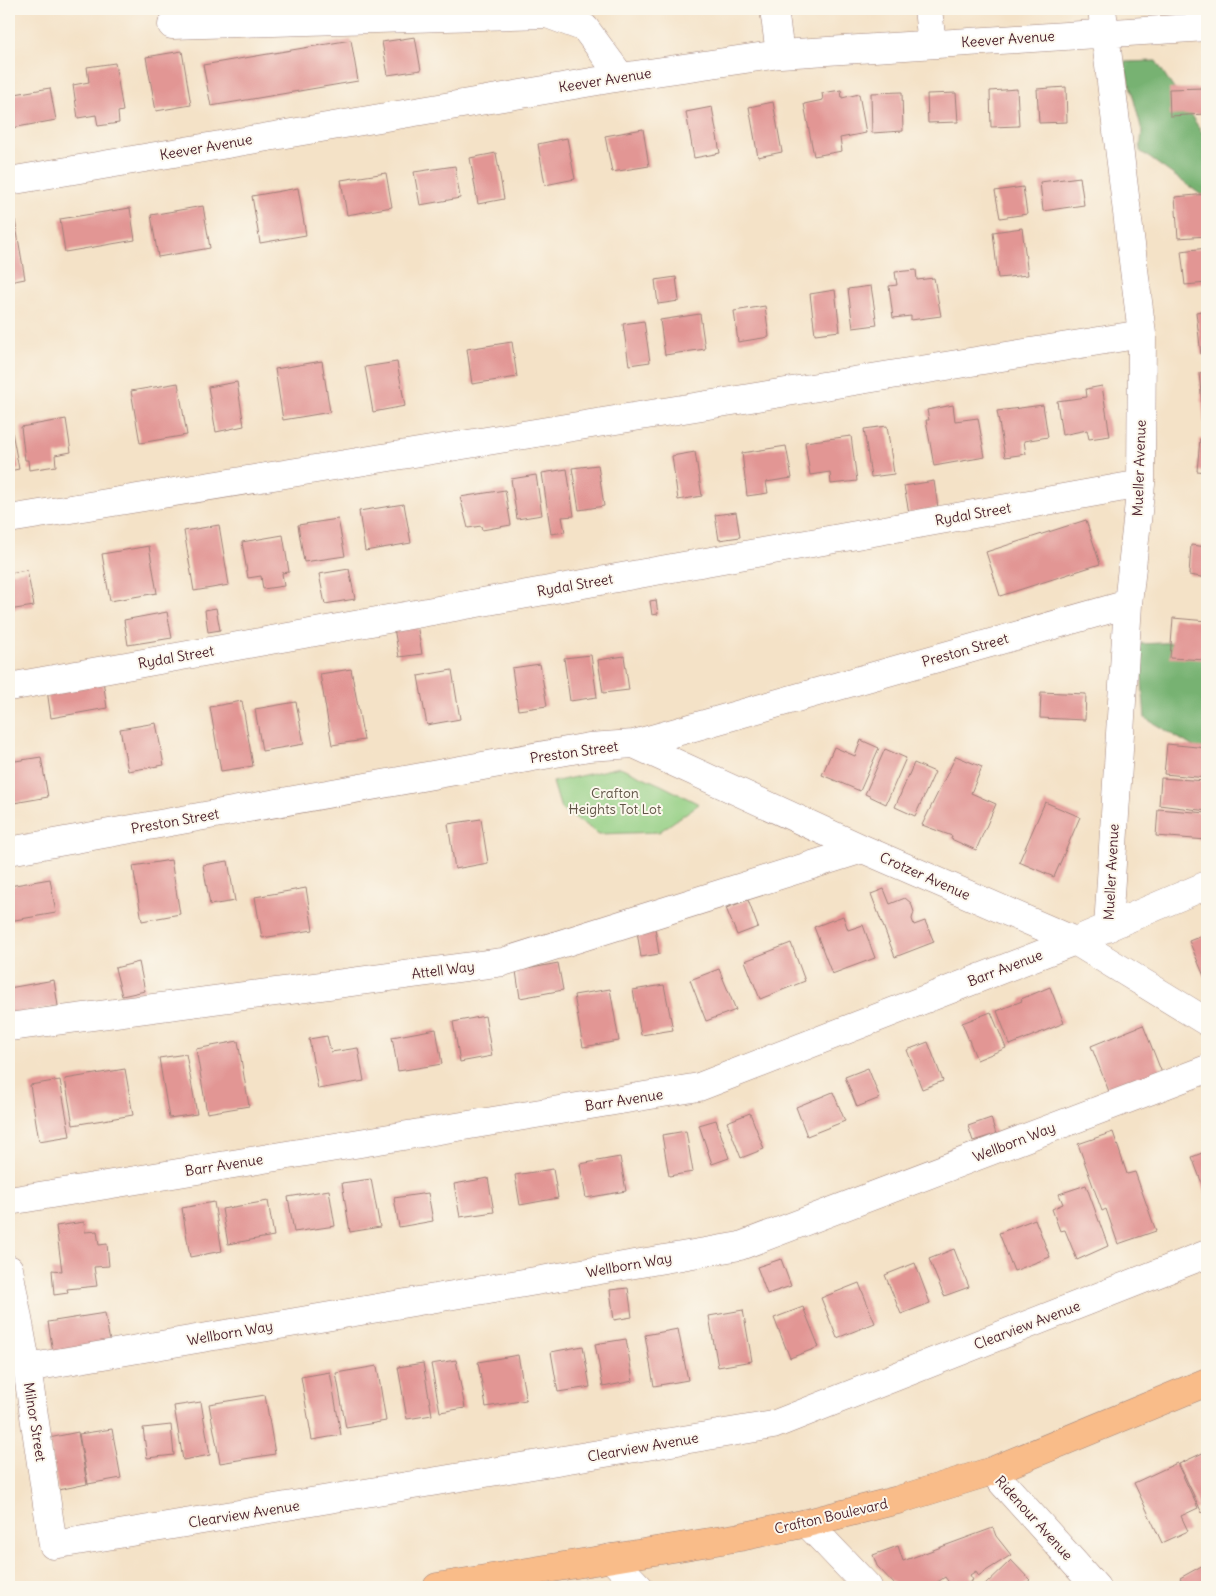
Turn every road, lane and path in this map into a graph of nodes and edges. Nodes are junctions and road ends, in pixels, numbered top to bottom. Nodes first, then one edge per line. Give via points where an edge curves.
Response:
1 (774, 9) edge
2 (928, 9) edge
3 (1103, 21) edge
4 (172, 25) dead end
5 (1207, 27) edge
6 (932, 44) junction
7 (780, 54) junction
8 (621, 77) junction
9 (9, 181) edge
10 (1142, 334) junction
11 (1141, 484) junction
12 (9, 519) edge
13 (1128, 604) junction
14 (9, 687) edge
15 (634, 744) junction
16 (863, 849) junction
17 (9, 851) edge
18 (1207, 885) edge
19 (1108, 928) junction
20 (1075, 941) junction
21 (1207, 1022) edge
22 (9, 1027) edge
23 (1207, 1069) edge
24 (9, 1201) edge
25 (1207, 1254) edge
26 (9, 1269) edge
27 (26, 1368) junction
28 (1207, 1382) edge
29 (992, 1471) junction
30 (807, 1523) junction
31 (53, 1545) joint
32 (611, 1558) junction
33 (437, 1587) edge
34 (639, 1587) edge
35 (868, 1587) edge
36 (1096, 1587) edge

1 - 7 street
2 - 6 street
3 - 5 street, Keever Avenue
3 - 6 street, Keever Avenue
3 - 10 street, Mueller Avenue
4 - 8 street via 546,14 585,28
6 - 7 street, Keever Avenue
7 - 8 street, Keever Avenue
8 - 9 street, Keever Avenue
10 - 11 street, Mueller Avenue
10 - 12 street
11 - 13 street, Mueller Avenue
11 - 14 street, Rydal Street
13 - 15 street, Preston Street
13 - 19 street, Mueller Avenue
15 - 16 street, Crotzer Avenue
15 - 17 street, Preston Street via 589,747
16 - 20 street, Crotzer Avenue
16 - 22 street, Attell Way via 503,962
18 - 19 street, Barr Avenue
19 - 20 street, Barr Avenue
20 - 21 street, Crotzer Avenue
20 - 24 street, Barr Avenue via 700,1087
23 - 27 street, Wellborn Way via 740,1246
25 - 31 street, Clearview Avenue via 773,1425
26 - 27 street, Milnor Street
27 - 31 street, Milnor Street
28 - 29 main road, Crafton Boulevard
29 - 30 main road, Crafton Boulevard
29 - 36 street, Ridenour Avenue
30 - 32 main road, Crafton Boulevard
30 - 35 street
32 - 33 main road, Crafton Boulevard
32 - 34 street

